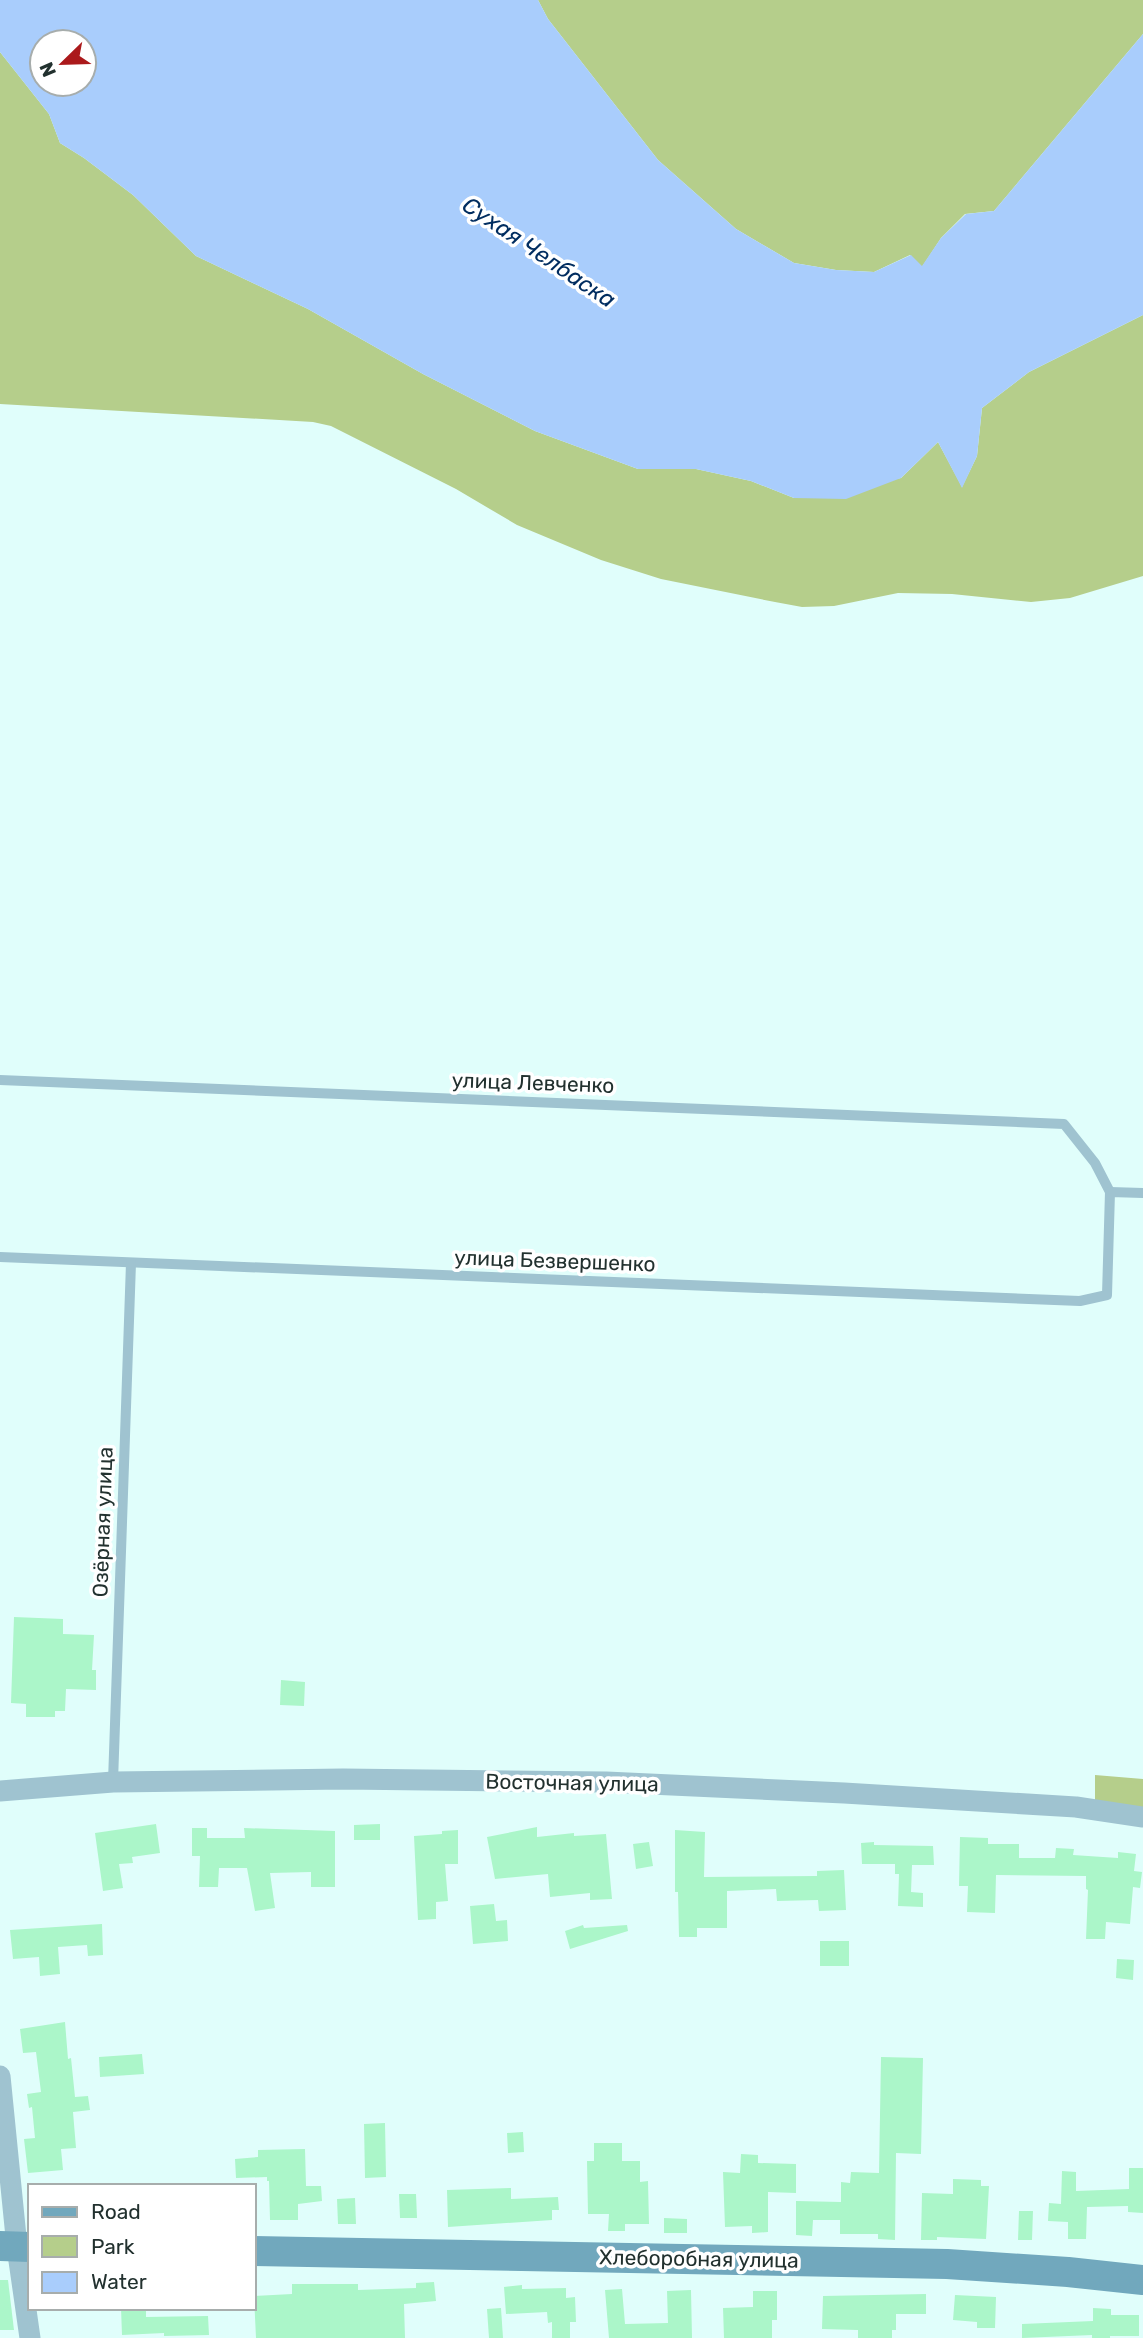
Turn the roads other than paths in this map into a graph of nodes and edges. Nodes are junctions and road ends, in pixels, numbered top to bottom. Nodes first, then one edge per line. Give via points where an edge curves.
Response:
1 (0, 1080) edge
2 (1110, 1192) junction
3 (1143, 1194) edge
4 (0, 1258) edge
5 (131, 1263) junction
6 (113, 1782) junction
7 (0, 1791) edge
8 (1143, 1816) edge
9 (0, 2076) edge
10 (16, 2247) edge
11 (256, 2251) edge
12 (1143, 2280) edge
13 (30, 2338) edge

1 - 2 lane, улица Левченко via 1063,1124 1095,1163
2 - 3 lane
2 - 5 lane, улица Безвершенко via 1107,1295 1080,1301
4 - 5 lane, улица Безвершенко
5 - 6 lane, Озёрная улица
6 - 7 street, Восточная улица
6 - 8 street, Восточная улица via 606,1782 1062,1806
9 - 10 street
10 - 13 street
11 - 12 street, Хлеборобная улица via 947,2264

